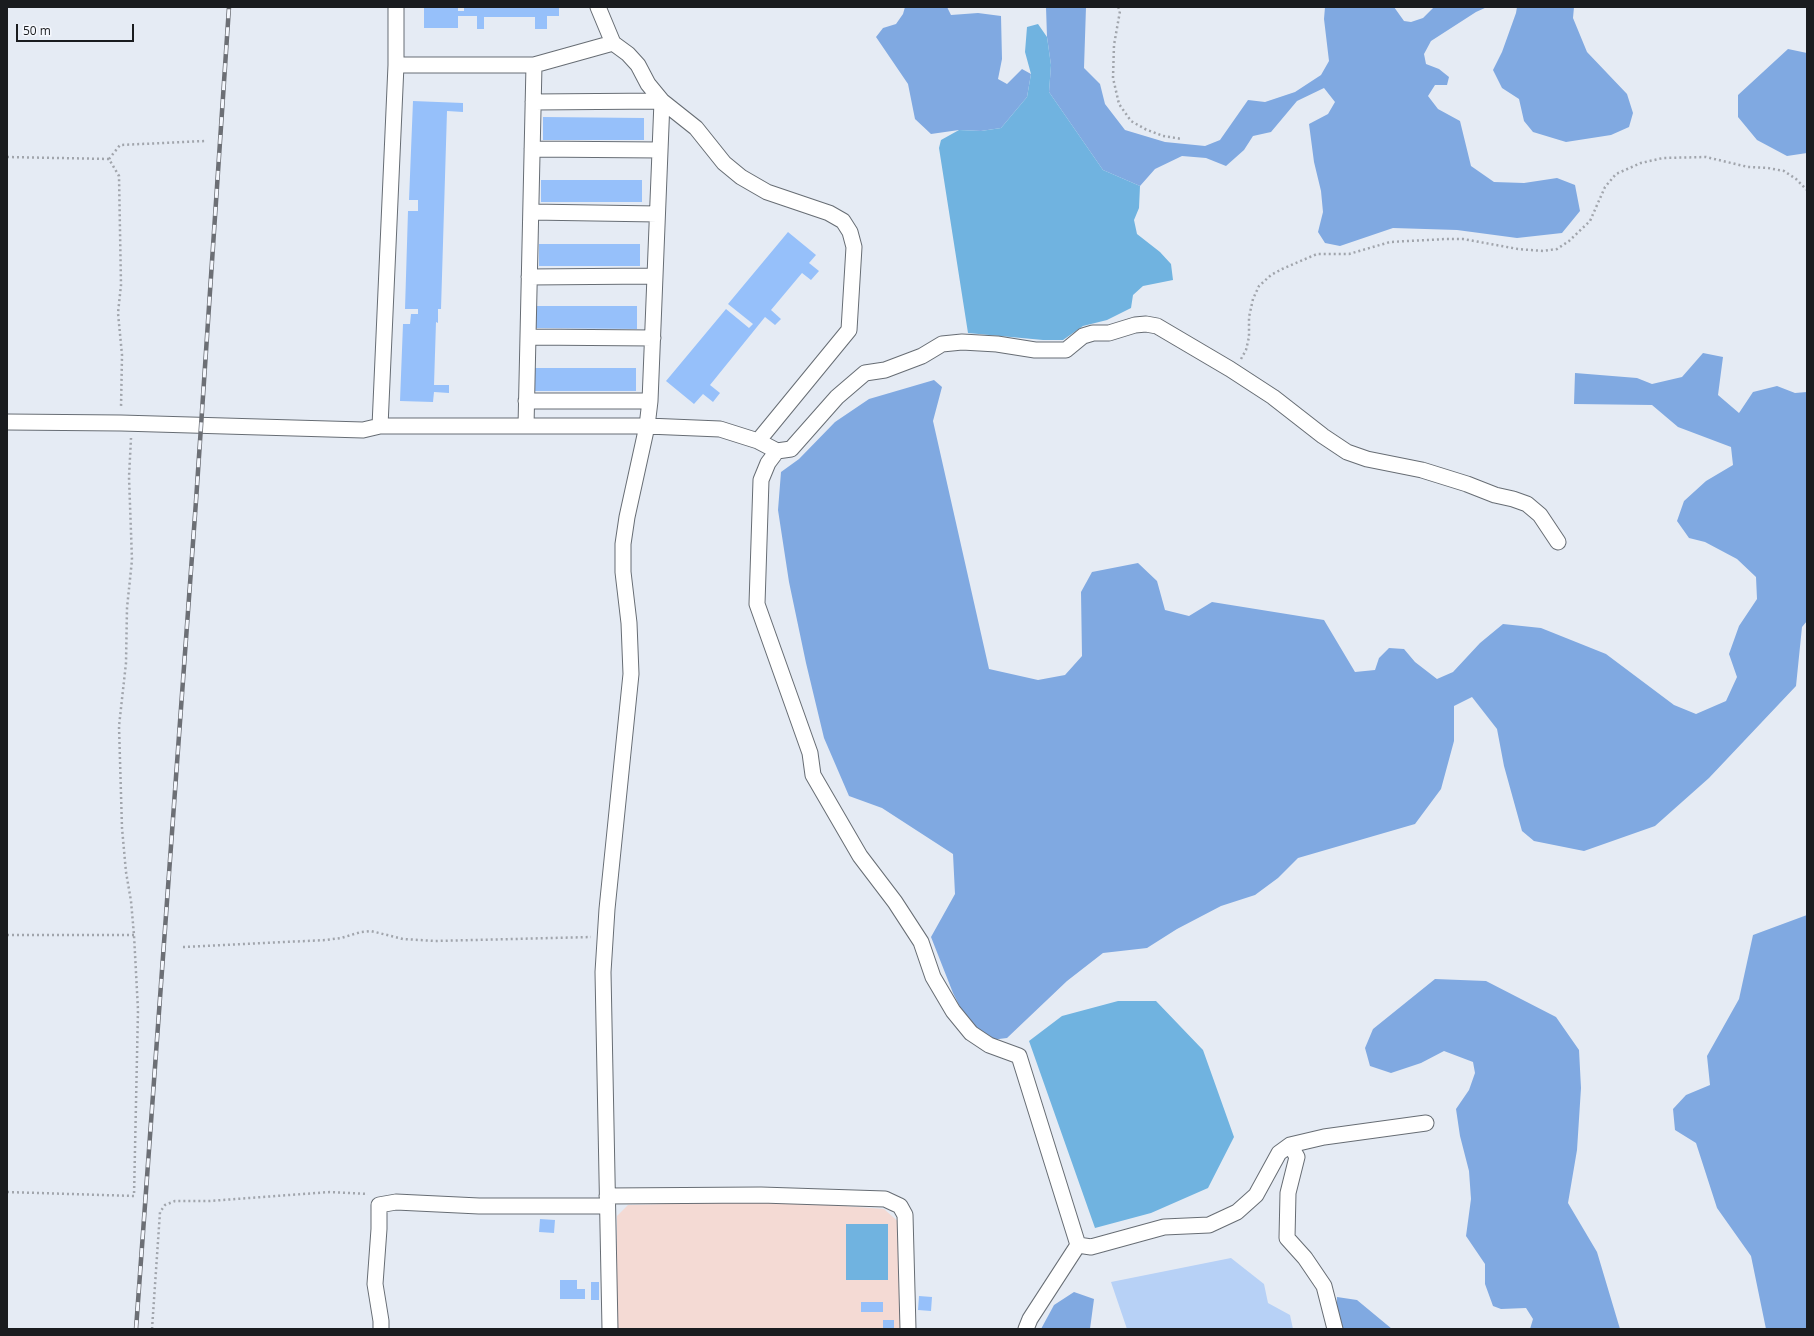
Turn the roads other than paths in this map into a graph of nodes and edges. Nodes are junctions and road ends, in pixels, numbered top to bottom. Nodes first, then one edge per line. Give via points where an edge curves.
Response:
1 (396, 7) edge
2 (598, 7) edge
3 (613, 43) junction
4 (396, 65) junction
5 (534, 65) junction
6 (662, 101) junction
7 (533, 102) junction
8 (532, 149) junction
9 (659, 150) junction
10 (531, 212) junction
11 (657, 214) junction
12 (654, 276) junction
13 (529, 277) junction
14 (528, 337) junction
15 (653, 338) junction
16 (526, 401) junction
17 (650, 401) junction
18 (7, 422) edge
19 (380, 426) junction
20 (526, 426) junction
21 (647, 426) junction
22 (758, 441) junction
23 (777, 451) junction
24 (1558, 542) dead end
25 (1426, 1123) dead end
26 (1290, 1145) junction
27 (607, 1201) junction
28 (1078, 1245) junction
29 (381, 1329) edge
30 (610, 1329) edge
31 (908, 1329) edge
32 (1026, 1329) edge
33 (1335, 1329) edge

1 - 4 street
2 - 3 street
3 - 5 street
3 - 6 street via 638,65 648,84
4 - 5 street
4 - 19 street
5 - 7 street
6 - 7 street
6 - 9 street
6 - 22 street via 696,128 724,164 741,177 767,192 829,213 843,221 850,232 854,247 849,330
7 - 8 street
8 - 9 street
8 - 10 street
9 - 11 street
10 - 11 street
10 - 13 street
11 - 12 street
12 - 13 street
12 - 15 street
13 - 14 street
14 - 15 street
14 - 16 street
15 - 17 street
16 - 17 street
16 - 20 street
17 - 21 street
18 - 19 street via 363,430
19 - 20 street
20 - 21 street
21 - 22 street via 720,430
21 - 27 street via 623,544 631,674 603,972
22 - 23 street
23 - 24 street via 791,449 837,397 864,373 885,370 922,356 942,344 983,343 1035,350 1066,350 1083,336 1146,324 1157,326 1230,369 1347,452 1367,459 1422,470 1527,504 1540,515
23 - 28 street via 768,463 761,480 757,604 810,753 813,775 860,856 921,942 933,977 953,1011 971,1033 989,1045 1019,1056
25 - 26 street via 1324,1137
26 - 28 street via 1279,1153 1256,1195 1237,1212 1209,1225 1164,1227 1091,1247
26 - 33 street via 1298,1158 1288,1193 1287,1238 1305,1258 1324,1286
27 - 29 street via 471,1206 396,1202 379,1205 375,1284
27 - 30 street
27 - 31 street via 761,1195 885,1199 900,1206 905,1215
28 - 32 street

